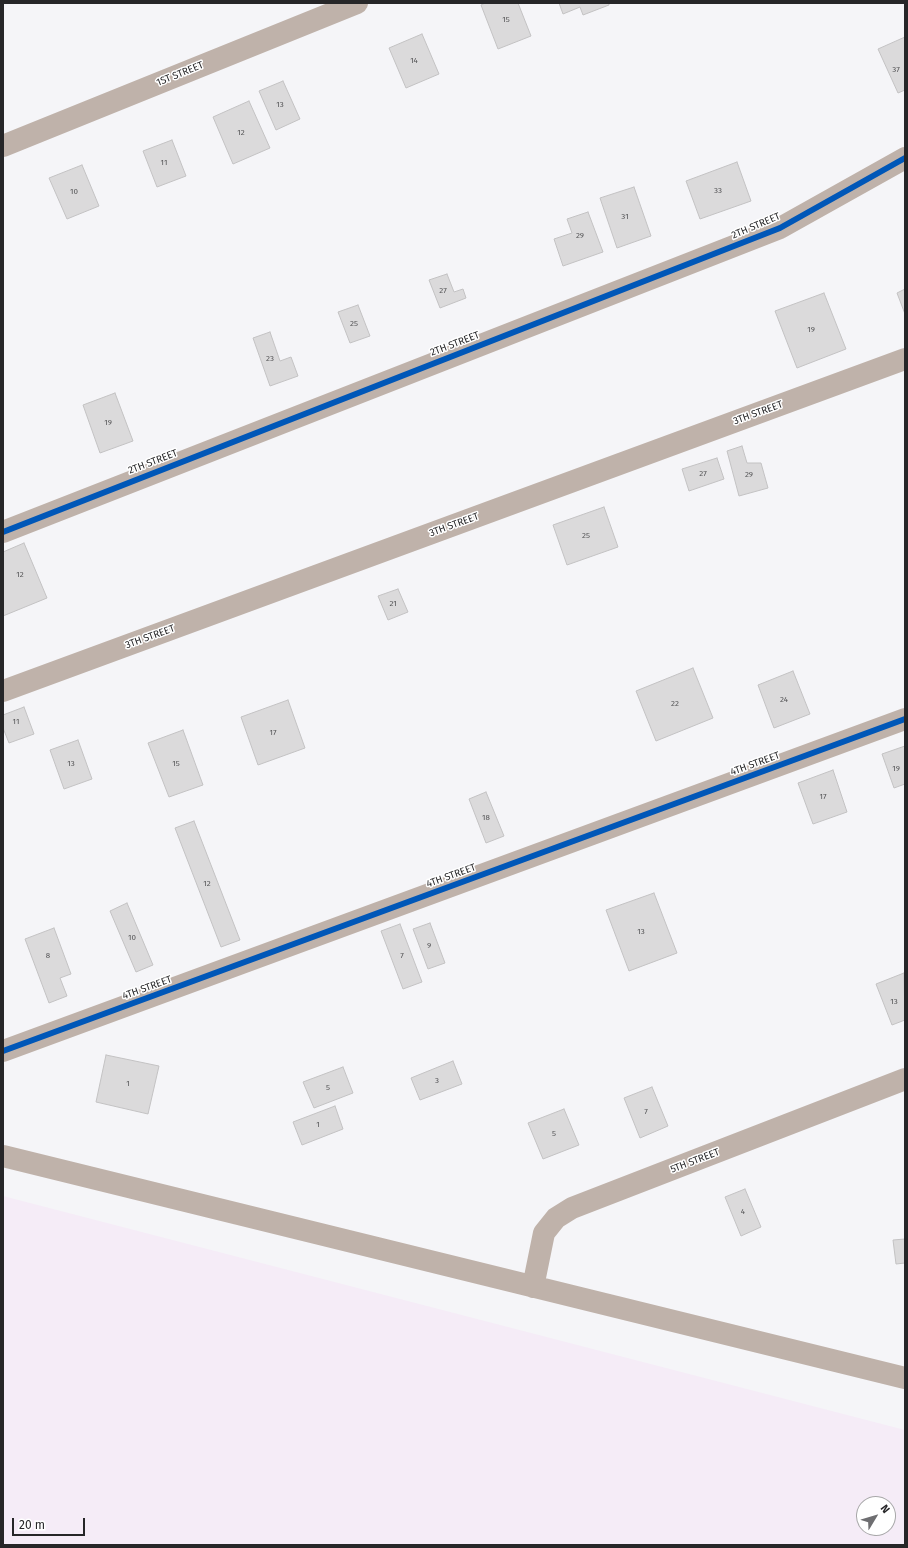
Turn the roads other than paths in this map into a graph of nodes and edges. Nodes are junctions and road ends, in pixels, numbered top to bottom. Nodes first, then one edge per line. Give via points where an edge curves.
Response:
1 (357, 3) edge
2 (3, 146) edge
3 (905, 158) edge
4 (905, 359) edge
5 (3, 532) edge
6 (3, 691) edge
7 (905, 719) edge
8 (3, 1051) edge
9 (905, 1079) edge
10 (3, 1156) edge
11 (533, 1287) junction
12 (905, 1378) edge

1 - 2 street, 1ST STREET
3 - 5 street, 2TH STREET via 780,228
4 - 6 street, 3TH STREET
7 - 8 street, 4TH STREET
9 - 11 street, 5TH STREET via 572,1208 556,1218 544,1233
10 - 11 street
11 - 12 street

